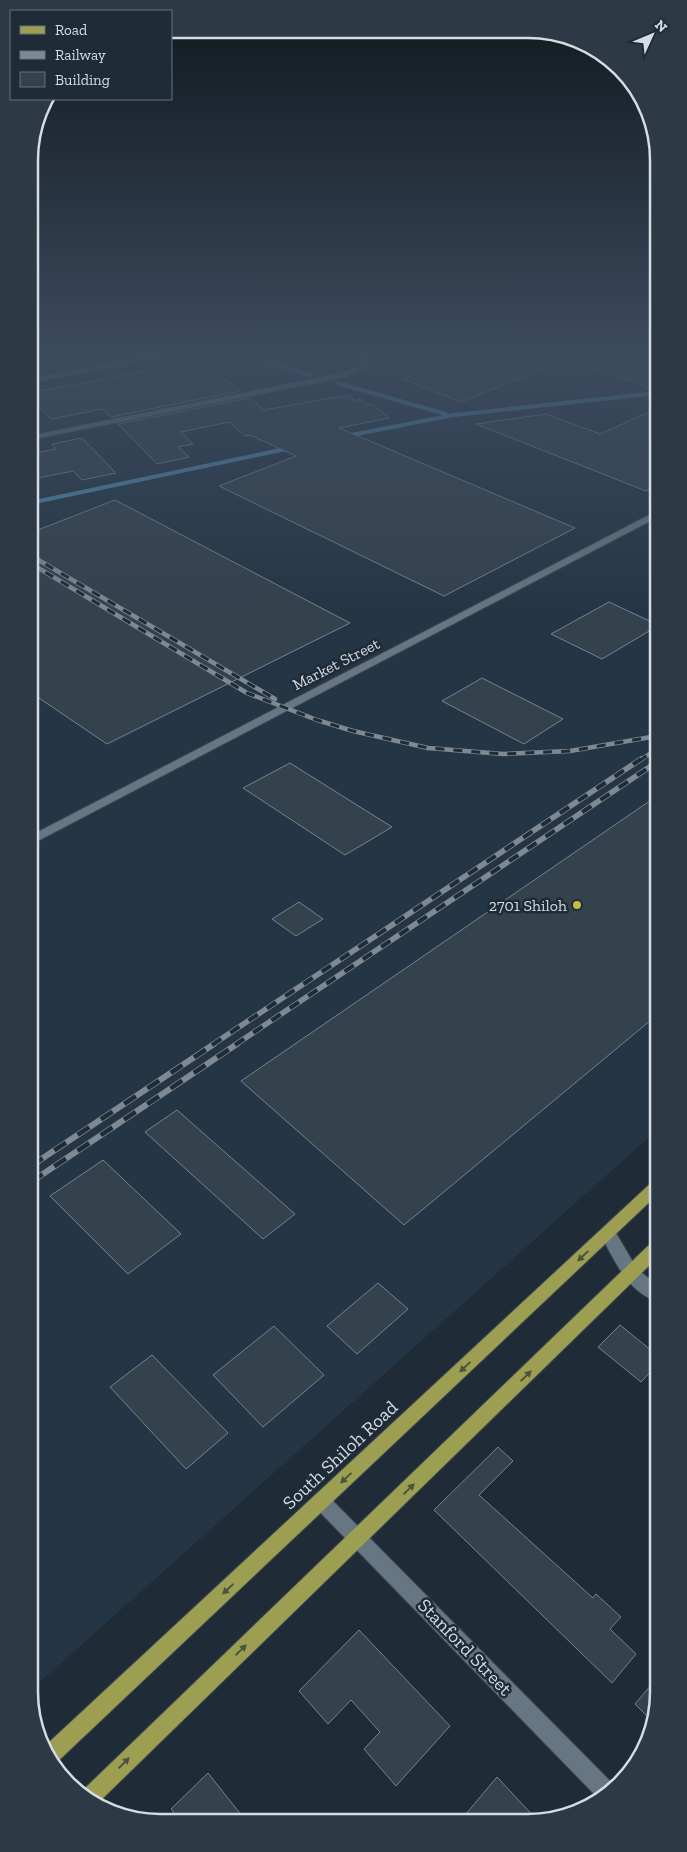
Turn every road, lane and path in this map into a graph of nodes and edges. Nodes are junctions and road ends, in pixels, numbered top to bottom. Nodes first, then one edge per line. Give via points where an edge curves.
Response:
1 (650, 518) edge
2 (38, 837) edge
3 (649, 1193) edge
4 (608, 1233) junction
5 (649, 1256) edge
6 (631, 1274) junction
7 (649, 1288) edge
8 (322, 1501) junction
9 (358, 1538) junction
10 (54, 1752) edge
11 (603, 1788) edge
12 (92, 1794) edge

1 - 2 street, Market Street
3 - 4 main road, South Shiloh Road
4 - 6 street
4 -> 8 main road, South Shiloh Road
5 - 6 main road
6 - 7 street
9 -> 6 main road
8 - 9 street, Stanford Street
8 -> 10 main road, South Shiloh Road
9 - 11 street, Stanford Street
12 -> 9 main road

